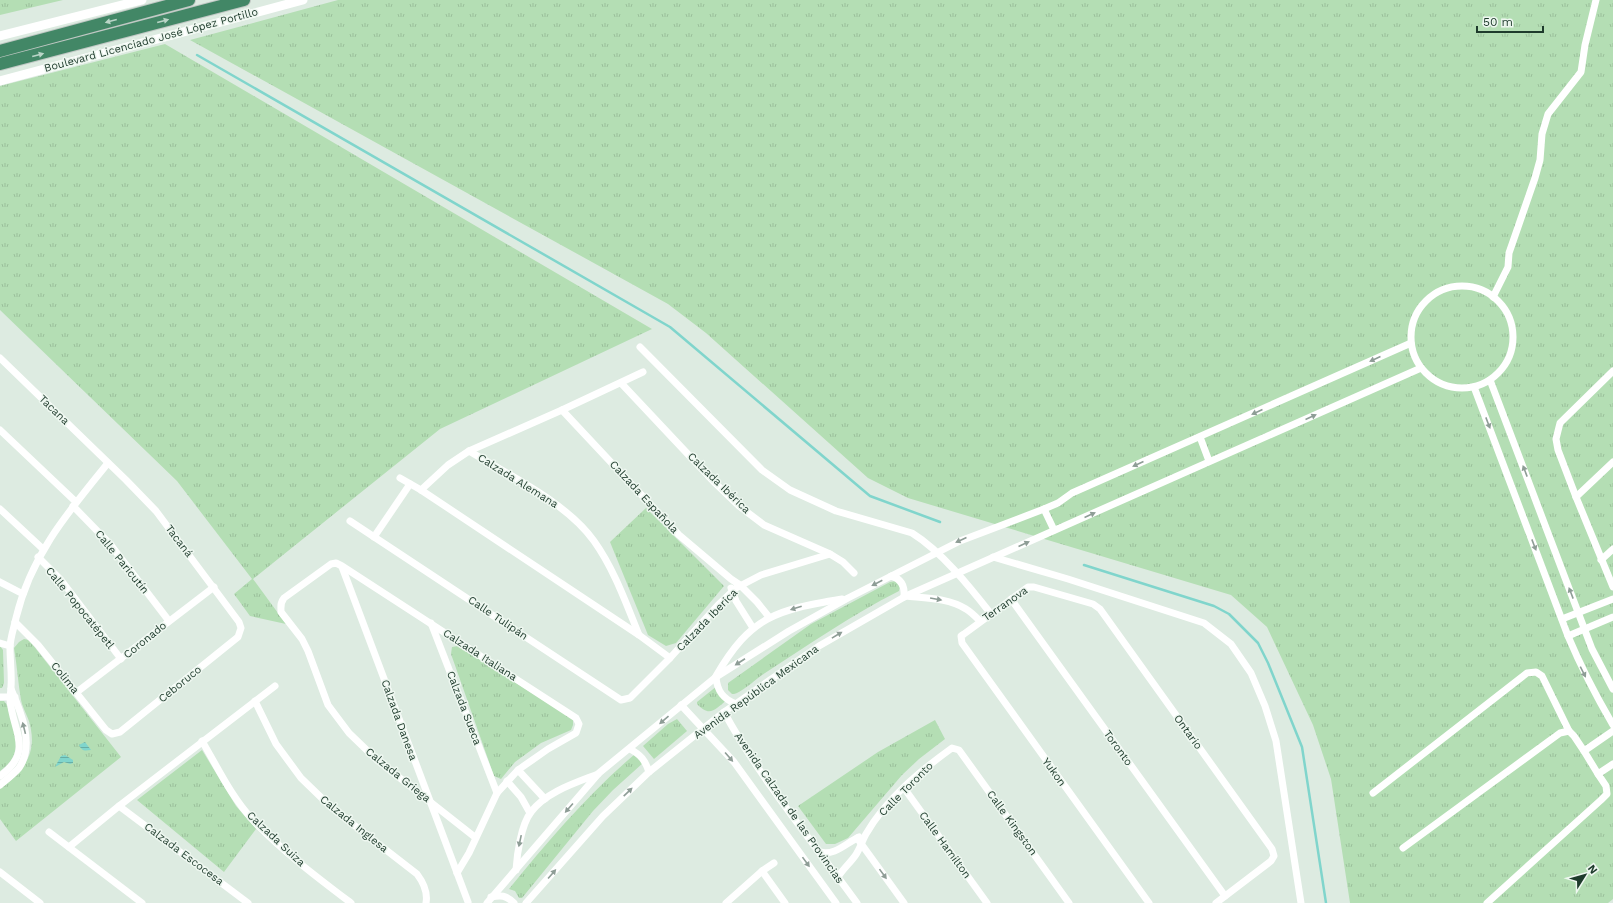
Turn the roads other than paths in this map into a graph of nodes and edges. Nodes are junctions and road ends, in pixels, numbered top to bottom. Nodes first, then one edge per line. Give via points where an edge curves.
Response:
1 (142, 0) edge
2 (189, 0) edge
3 (244, 0) edge
4 (303, 0) edge
5 (1596, 0) edge
6 (0, 36) edge
7 (0, 51) edge
8 (0, 64) edge
9 (0, 81) edge
10 (1493, 297) junction
11 (1411, 343) junction
12 (640, 347) dead end
13 (0, 358) edge
14 (1422, 368) junction
15 (1613, 371) edge
16 (643, 372) dead end
17 (1490, 380) junction
18 (621, 383) junction
19 (1474, 386) junction
20 (562, 410) junction
21 (0, 430) edge
22 (1200, 437) junction
23 (469, 451) junction
24 (1209, 461) junction
25 (1613, 462) edge
26 (108, 463) junction
27 (400, 478) dead end
28 (410, 484) junction
29 (421, 490) junction
30 (1576, 497) junction
31 (74, 504) junction
32 (0, 509) edge
33 (1044, 509) junction
34 (350, 521) dead end
35 (1054, 530) junction
36 (374, 536) junction
37 (43, 549) junction
38 (1613, 549) edge
39 (937, 552) junction
40 (830, 554) junction
41 (38, 557) junction
42 (993, 557) junction
43 (1601, 560) junction
44 (342, 566) junction
45 (854, 573) dead end
46 (956, 574) junction
47 (891, 576) junction
48 (731, 579) junction
49 (0, 582) edge
50 (740, 585) junction
51 (214, 587) junction
52 (1613, 587) edge
53 (732, 591) junction
54 (23, 594) junction
55 (905, 596) junction
56 (848, 598) junction
57 (1011, 599) junction
58 (1613, 599) edge
59 (1100, 609) joint
60 (1578, 613) junction
61 (991, 614) junction
62 (769, 617) junction
63 (1613, 617) edge
64 (1562, 619) junction
65 (168, 621) junction
66 (980, 621) junction
67 (15, 622) junction
68 (431, 623) junction
69 (241, 628) joint
70 (753, 628) junction
71 (1585, 629) junction
72 (639, 635) junction
73 (1568, 636) junction
74 (961, 640) joint
75 (0, 643) edge
76 (10, 646) junction
77 (670, 658) junction
78 (121, 659) junction
79 (716, 677) junction
80 (275, 686) dead end
81 (1613, 689) edge
82 (77, 692) junction
83 (0, 697) edge
84 (12, 698) junction
85 (621, 700) joint
86 (255, 701) junction
87 (736, 704) junction
88 (681, 705) junction
89 (724, 712) junction
90 (1613, 725) edge
91 (703, 729) junction
92 (1569, 731) junction
93 (1613, 731) edge
94 (112, 734) joint
95 (202, 741) junction
96 (630, 748) junction
97 (952, 748) joint
98 (1584, 752) junction
99 (1613, 764) edge
100 (518, 770) junction
101 (648, 772) junction
102 (599, 773) junction
103 (1598, 774) junction
104 (0, 776) edge
105 (508, 781) junction
106 (0, 785) edge
107 (904, 788) junction
108 (497, 792) junction
109 (1373, 793) dead end
110 (545, 799) junction
111 (430, 802) junction
112 (119, 806) junction
113 (530, 813) junction
114 (49, 832) dead end
115 (865, 834) junction
116 (476, 838) junction
117 (857, 838) junction
118 (862, 845) junction
119 (69, 847) junction
120 (1403, 848) dead end
121 (820, 852) junction
122 (774, 863) dead end
123 (516, 870) junction
124 (762, 871) junction
125 (0, 872) edge
126 (457, 873) junction
127 (838, 877) junction
128 (1225, 896) junction
129 (489, 900) edge
130 (468, 902) dead end
131 (40, 903) edge
132 (142, 903) edge
133 (248, 903) edge
134 (351, 903) edge
135 (426, 903) edge
136 (514, 903) edge
137 (526, 903) edge
138 (726, 903) edge
139 (785, 903) edge
140 (836, 903) edge
141 (857, 903) edge
142 (904, 903) edge
143 (986, 903) edge
144 (1069, 903) edge
145 (1149, 903) edge
146 (1216, 903) edge
147 (1301, 903) edge
148 (1487, 903) edge

1 - 6 street
2 -> 7 highway
8 -> 3 highway, Boulevard Licenciado José López Portillo
4 - 9 street, Boulevard Licenciado José López Portillo
5 - 10 street via 1585,45 1583,68 1546,119 1535,178 1509,253 1508,267
10 - 11 street via 1466,286 1445,288 1421,306 1412,324
10 - 17 street via 1502,305 1511,324 1512,345 1505,365
11 - 14 street
11 -> 22 street
12 - 39 street via 762,470 790,490 836,511 912,533
13 - 26 street, Tacana
14 - 19 street via 1436,381 1454,388
24 -> 14 street, Avenida República Mexicana
15 - 30 street via 1560,423 1557,431 1558,450
16 - 18 street
17 - 19 street
60 -> 17 street
18 - 20 street
18 - 40 street, Calzada Ibérica via 739,506 764,525
19 -> 64 street
20 - 23 street
20 - 48 street, Calzada Española via 679,535
21 - 31 street, Calle Paricutín
22 - 24 street
22 -> 33 street via 1072,493
23 - 29 street via 448,465
23 - 72 street, Calzada Alemana via 554,502 575,519 594,540 615,576
35 -> 24 street, Avenida República Mexicana
25 - 30 street
26 - 31 street
26 - 51 street, Tacaná via 156,511
27 - 28 street
28 - 29 street
28 - 36 street
29 - 72 street
30 - 43 street
31 - 37 street
31 - 65 street, Calle Paricutín via 110,544
32 - 37 street
33 - 35 street
33 -> 39 street via 971,536
34 - 36 street, Calle Tulipán
42 -> 35 street, Avenida República Mexicana
36 - 85 street, Calle Tulipán
37 - 41 street
38 - 43 street
39 - 46 street
39 - 47 street
40 - 45 street, Calzada Ibérica
40 - 50 street, Calzada Iberica via 761,575
41 - 54 street
41 - 78 street, Calle Popocatépetl via 61,580
42 - 46 street, Avenida República Mexicana
42 - 147 street via 1204,623 1231,644 1254,680 1276,741
43 - 52 street
44 - 68 street, Calzada Italiana
44 - 111 street, Calzada Danesa
44 - 111 street, Calzada Griega via 331,564 281,602 282,612 308,651 328,706 349,733 377,760
46 - 55 street, Avenida República Mexicana
46 - 61 street via 978,596
47 - 55 street via 903,584
47 -> 56 street
48 - 50 street, Calzada Española
48 - 53 street
49 - 54 street
50 - 53 street, Calzada Iberica
50 - 62 street, Calzada Española
51 - 65 street, Coronado
51 - 69 street, Tacaná
53 - 70 street
53 - 77 street, Calzada Iberica
54 - 67 street
55 -> 66 street via 951,603 965,608
87 -> 55 street, Avenida República Mexicana via 819,646
56 -> 62 street via 802,606
56 -> 79 street
57 - 59 street, Terranova via 1031,586 1093,604
57 - 61 street, Terranova
57 - 128 street, Toronto
58 - 60 street
59 - 128 street, Ontario via 1272,849 1272,861
60 - 64 street
60 - 71 street
61 - 66 street, Terranova
62 - 70 street
63 - 71 street
64 - 73 street
65 - 78 street, Coronado
66 - 74 street, Terranova via 964,634
67 - 76 street
67 - 82 street, Colima
68 - 100 street, Calzada Italiana via 578,720 576,733
68 - 108 street, Calzada Sueca
69 - 94 street, Ceboruco via 238,637 120,732
70 - 79 street via 729,655
71 - 73 street
71 - 81 street
72 - 77 street
73 -> 90 street via 1580,665
74 - 145 street, Yukon
75 - 76 street
76 - 84 street
77 - 85 street, Calzada Iberica via 630,698
78 - 82 street, Coronado
79 - 87 street via 721,694
79 - 88 street
80 - 86 street
82 - 94 street, Colima via 106,730
83 - 84 street
84 - 104 street via 20,738 19,749 14,763
106 -> 84 street via 18,768 26,748 25,729
86 - 95 street
86 - 135 street, Calzada Inglesa via 276,744 301,778 332,808 417,874 423,882
87 - 89 street, Avenida República Mexicana
88 - 91 street, Avenida Calzada de las Provincias
88 -> 96 street
89 - 91 street, Avenida República Mexicana
89 - 121 street, Avenida Calzada de las Provincias via 754,761
91 - 101 street, Avenida República Mexicana
91 -> 140 street, Avenida Calzada de las Provincias via 734,762
92 - 98 street
92 - 109 street via 1542,676 1536,672 1527,673
92 - 120 street via 1560,733
93 - 98 street
95 - 112 street
95 - 134 street, Calzada Suiza via 235,796 253,820
96 - 101 street via 642,757
96 - 102 street
97 - 107 street, Calle Toronto
97 - 144 street, Calle Kingston via 959,750
98 - 103 street
99 - 103 street
100 - 105 street
100 - 110 street
137 -> 101 street, Avenida República Mexicana via 603,816
102 - 110 street
102 -> 123 street
103 - 148 street via 1606,786 1607,794
105 - 108 street
105 - 113 street
107 - 115 street, Calle Toronto
107 - 143 street, Calle Hamilton
108 - 116 street
110 - 113 street
111 - 116 street, Calzada Griega
111 - 126 street, Calzada Danesa
112 - 119 street
112 - 133 street, Calzada Escocesa
113 -> 123 street via 521,836
114 - 119 street
115 - 117 street, Calle Toronto
115 - 118 street, Calle Toronto
116 - 126 street
117 - 118 street
117 - 121 street, Calle Toronto via 830,853
118 - 127 street, Calle Toronto
118 -> 142 street
119 - 132 street
121 - 127 street, Avenida Calzada de las Provincias
122 - 124 street
123 - 129 street
124 - 138 street
124 - 139 street
125 - 131 street
126 - 130 street, Calzada Danesa
127 - 141 street, Avenida Calzada de las Provincias
128 - 146 street
129 - 136 street via 501,895

